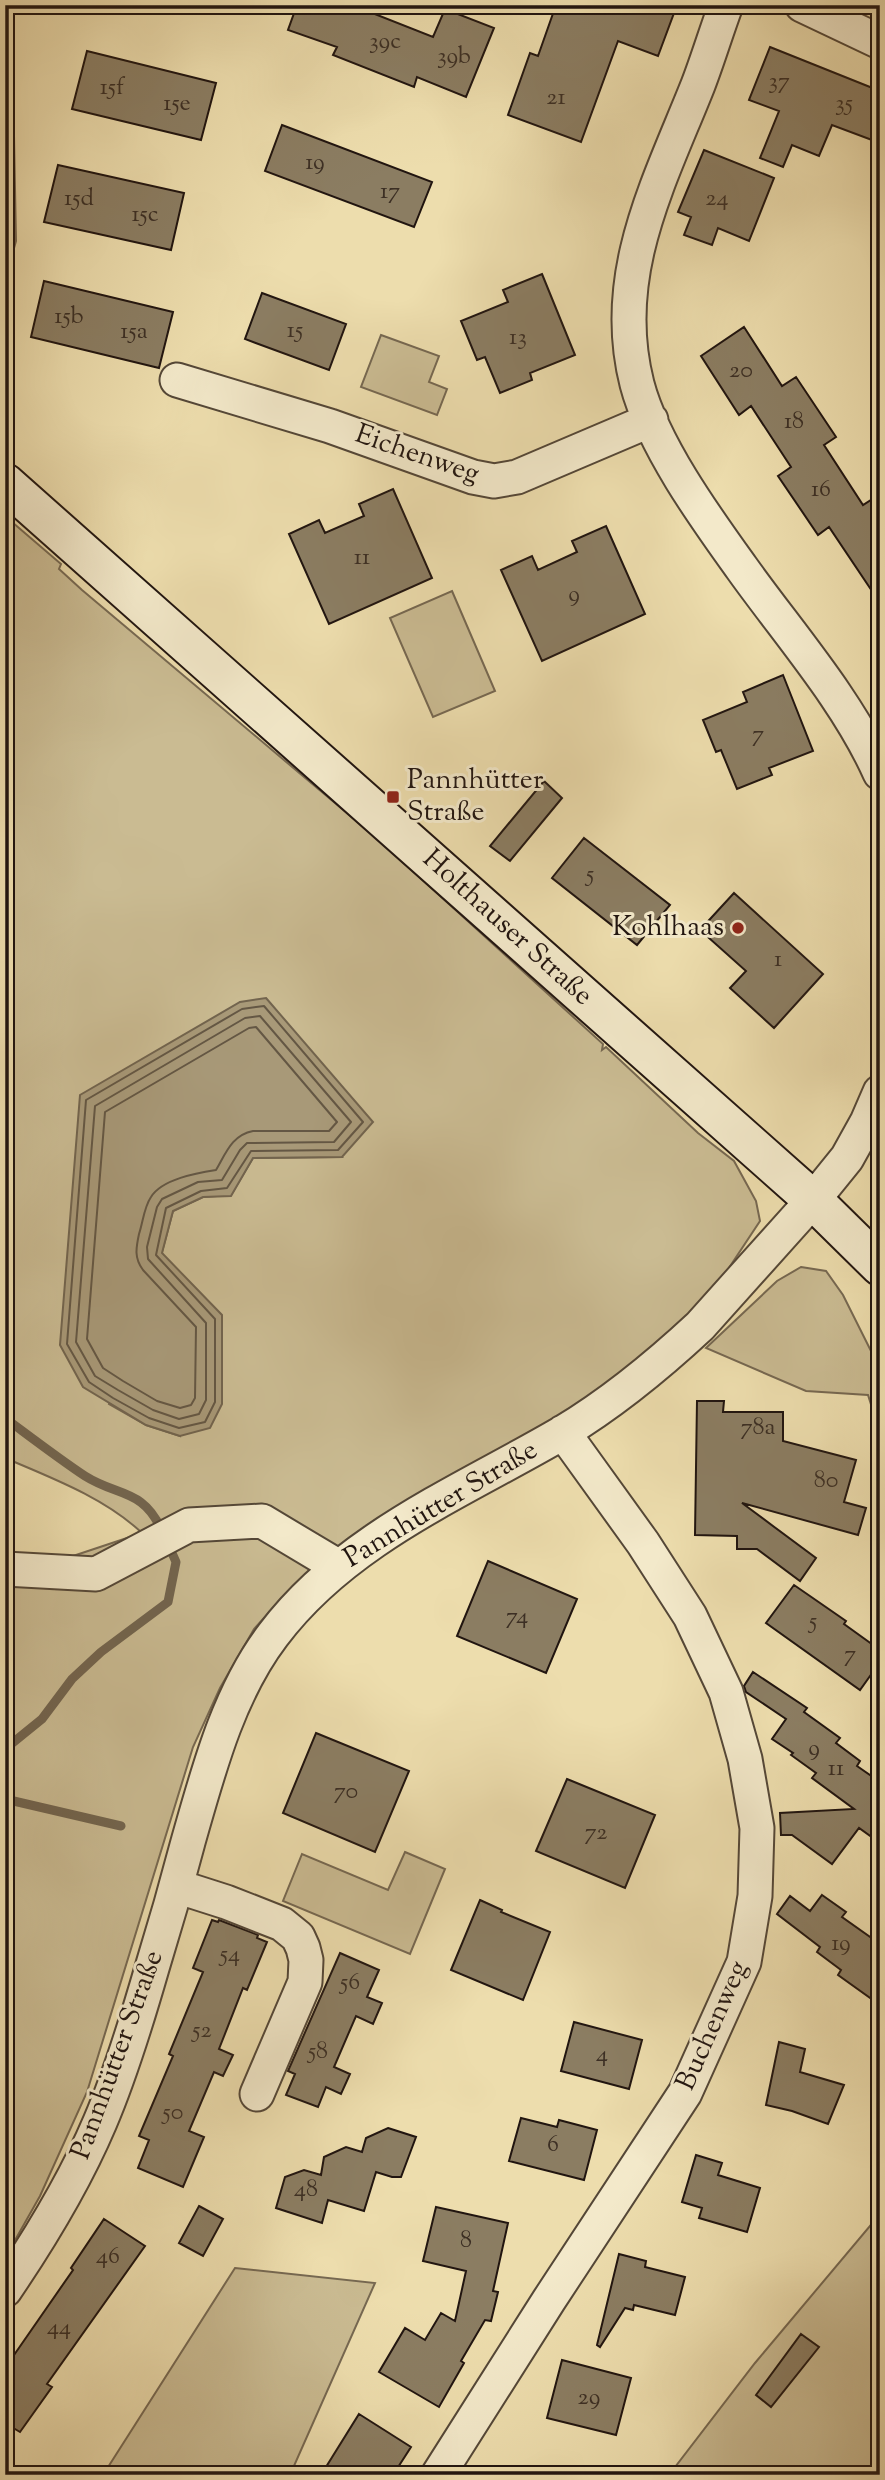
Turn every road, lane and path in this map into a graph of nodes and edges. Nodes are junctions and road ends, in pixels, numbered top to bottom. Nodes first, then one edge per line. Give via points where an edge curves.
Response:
1 (726, 5) edge
2 (804, 5) edge
3 (880, 41) edge
4 (177, 380) dead end
5 (652, 420) junction
6 (5, 483) edge
7 (880, 773) edge
8 (880, 1092) edge
9 (813, 1200) junction
10 (880, 1266) edge
11 (563, 1432) junction
12 (339, 1567) junction
13 (5, 1569) edge
14 (176, 1886) junction
15 (257, 2094) dead end
16 (5, 2290) edge
17 (438, 2475) edge

1 - 5 street via 647,210 632,272 628,334 638,385
2 - 3 street
4 - 5 street, Eichenweg via 494,481 517,477
5 - 7 street via 684,484 845,712
6 - 9 street, Holthauser Straße
8 - 9 street via 847,1158
9 - 10 street, Holthauser Straße
9 - 11 street, Pannhütter Straße via 691,1334 613,1401
11 - 12 street, Pannhütter Straße via 436,1503
11 - 17 street, Buchenweg via 690,1616 726,1692 745,1759 757,1828 755,1896 744,1962 685,2093
12 - 13 street via 262,1521 189,1525 96,1574
12 - 14 street, Pannhütter Straße via 274,1633 237,1696 200,1799
14 - 15 street via 282,1924 303,1948 305,1982
14 - 16 street, Pannhütter Straße via 99,2123 44,2231

